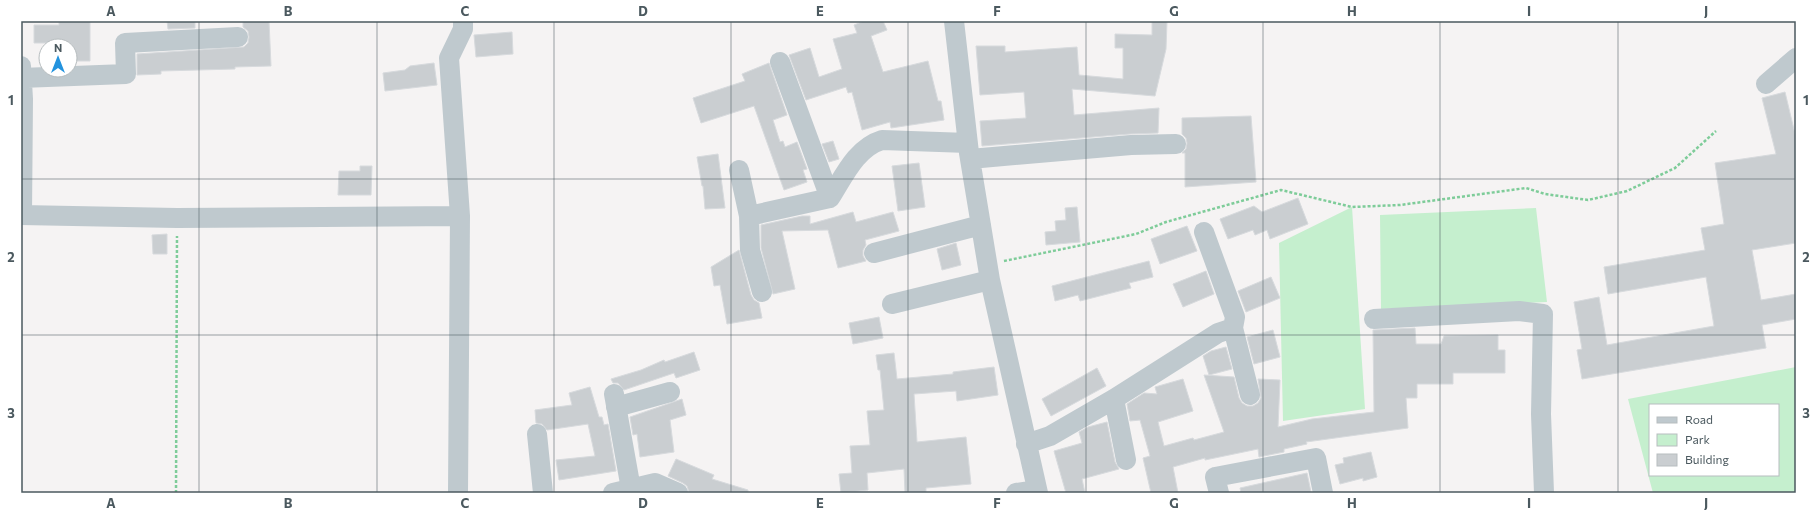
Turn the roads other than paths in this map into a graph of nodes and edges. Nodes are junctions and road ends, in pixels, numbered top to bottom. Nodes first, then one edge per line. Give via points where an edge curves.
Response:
1 (463, 21) edge
2 (954, 21) edge
3 (238, 37) dead end
4 (1796, 58) edge
5 (780, 62) dead end
6 (21, 74) edge
7 (1766, 84) dead end
8 (1176, 144) dead end
9 (969, 151) junction
10 (739, 170) dead end
11 (830, 198) junction
12 (21, 215) edge
13 (460, 216) junction
14 (749, 216) junction
15 (981, 225) junction
16 (1204, 232) dead end
17 (874, 253) dead end
18 (990, 280) junction
19 (762, 292) dead end
20 (892, 304) dead end
21 (1374, 319) dead end
22 (1233, 328) junction
23 (670, 392) dead end
24 (1250, 395) dead end
25 (1114, 399) junction
26 (537, 434) dead end
27 (1026, 444) junction
28 (1126, 460) dead end
29 (622, 491) edge
30 (1037, 491) edge
31 (458, 493) edge
32 (543, 493) edge
33 (678, 493) edge
34 (1016, 493) edge
35 (1219, 493) edge
36 (1323, 493) edge
37 (1544, 493) edge

1 - 13 street via 463,29 449,58
2 - 9 street
3 - 6 street via 125,43 126,74
4 - 7 street
5 - 11 street
6 - 12 street
8 - 9 street
9 - 11 street via 882,140 872,143 861,151
9 - 15 street
10 - 14 street
11 - 14 street
12 - 13 street via 177,218
13 - 31 street
14 - 19 street via 750,250
15 - 17 street
15 - 18 street
16 - 22 street via 1235,316
18 - 20 street
18 - 27 street
21 - 37 street via 1519,311 1543,314 1540,414
22 - 24 street
22 - 25 street via 1218,333
23 - 29 street via 615,401
25 - 27 street via 1050,436
25 - 28 street
26 - 32 street
27 - 30 street
29 - 33 street via 655,483
30 - 34 street
35 - 36 street via 1215,477 1316,458

